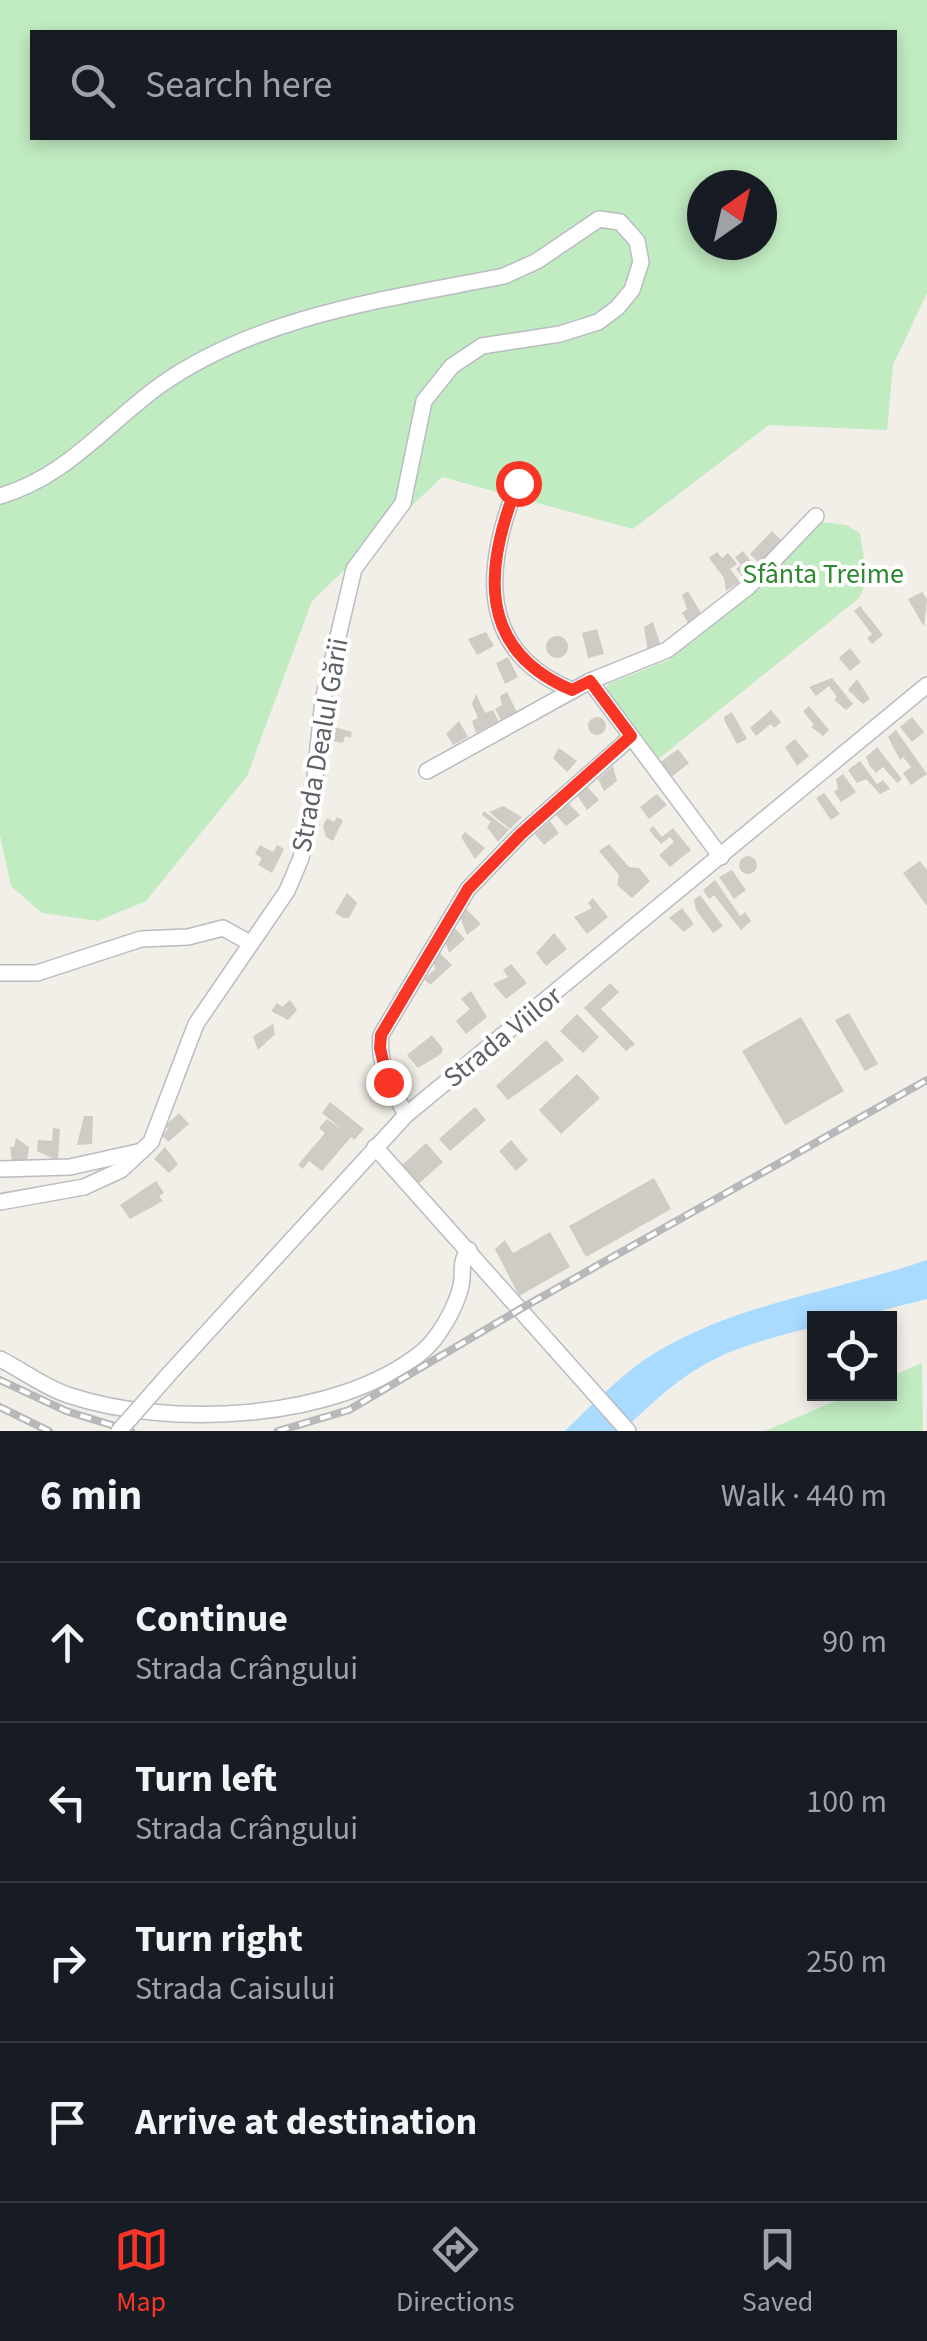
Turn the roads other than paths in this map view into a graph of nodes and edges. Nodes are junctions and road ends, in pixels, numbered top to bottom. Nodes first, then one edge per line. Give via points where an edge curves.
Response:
1 (518, 483) dead end
2 (0, 496) edge
3 (816, 516) dead end
4 (590, 681) junction
5 (927, 685) edge
6 (572, 690) junction
7 (631, 736) junction
8 (427, 771) dead end
9 (721, 857) junction
10 (250, 943) junction
11 (0, 973) edge
12 (406, 1115) junction
13 (374, 1146) junction
14 (146, 1150) junction
15 (0, 1169) edge
16 (0, 1202) edge
17 (469, 1250) junction
18 (0, 1358) edge
19 (119, 1431) edge
20 (628, 1431) edge

1 - 6 street via 494,558 499,616 520,658
2 - 10 street, Strada Dealul Gării via 42,481 163,384 288,321 504,276 599,219 620,222 637,241 640,275 617,308 560,334 482,346 452,366 424,401 403,502 354,570 322,700 301,858
3 - 4 street via 699,628 668,650
4 - 6 street
4 - 7 street
5 - 9 street, Strada Viilor
6 - 8 street
7 - 9 street
7 - 12 street via 468,889 443,929 381,1035 388,1082
9 - 12 street, Strada Viilor
10 - 11 street via 222,928 188,938 158,935 37,973
10 - 14 street, Strada Dealul Gării via 196,1024
12 - 13 street, Strada Viilor
13 - 17 street
13 - 19 street, Strada Viilor, bridge
14 - 15 street via 70,1168
14 - 16 street via 84,1186
17 - 18 street via 456,1298 423,1351 309,1406 129,1410 65,1394
17 - 20 street

